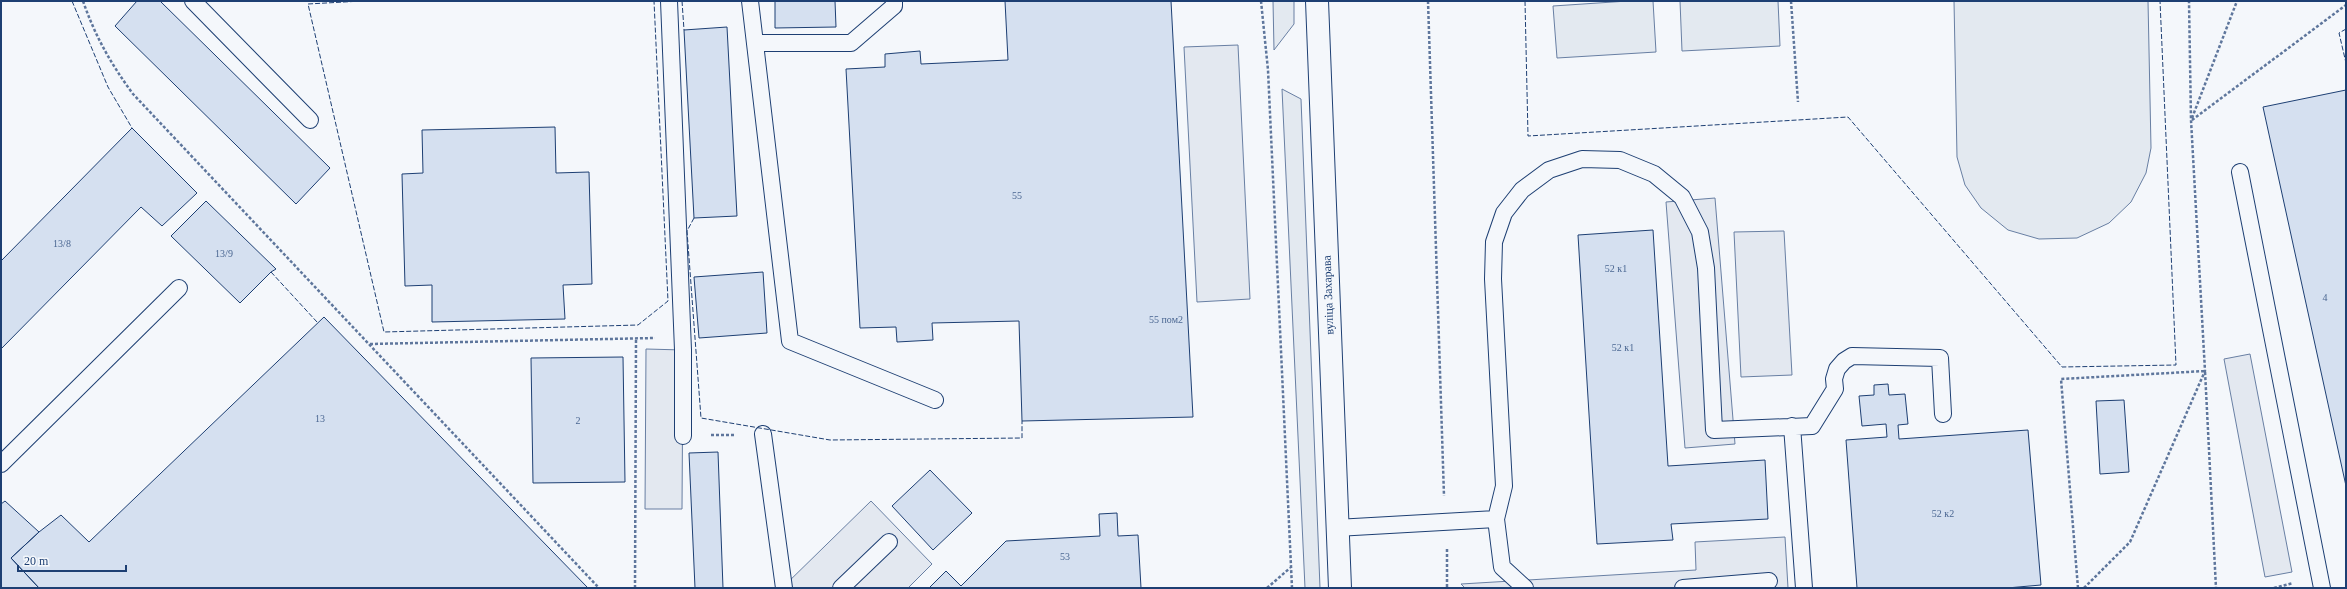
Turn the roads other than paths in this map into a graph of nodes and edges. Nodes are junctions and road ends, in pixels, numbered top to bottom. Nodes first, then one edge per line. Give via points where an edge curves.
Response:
1 (193, 1) edge
2 (669, 1) edge
3 (750, 1) edge
4 (894, 1) edge
5 (1317, 1) edge
6 (755, 44) junction
7 (310, 120) dead end
8 (2240, 172) dead end
9 (179, 288) dead end
10 (935, 400) dead end
11 (1943, 414) dead end
12 (1792, 426) junction
13 (763, 434) road end
14 (682, 436) road end
15 (1, 464) edge
16 (1496, 519) junction
17 (1336, 528) junction
18 (889, 542) dead end
19 (1769, 582) dead end
20 (784, 588) edge
21 (841, 588) edge
22 (1340, 588) edge
23 (1525, 588) edge
24 (1684, 588) edge
25 (1804, 588) edge
26 (2322, 588) edge

1 - 7 lane
2 - 14 lane via 682,337
3 - 6 lane
4 - 6 lane via 894,6 851,43
5 - 17 main road, вуліца Захарава
6 - 10 lane via 790,341
8 - 26 lane
9 - 15 lane
11 - 12 lane via 1940,358 1852,356 1837,369 1834,379 1835,390 1812,426
12 - 16 lane via 1714,430 1706,268 1700,232 1682,197 1654,174 1620,160 1582,159 1549,170 1522,190 1504,213 1494,242 1493,279 1504,486
12 - 25 lane
13 - 20 lane
16 - 17 lane
16 - 23 lane via 1502,567
17 - 22 main road, вуліца Захарава
18 - 21 lane
19 - 24 lane

